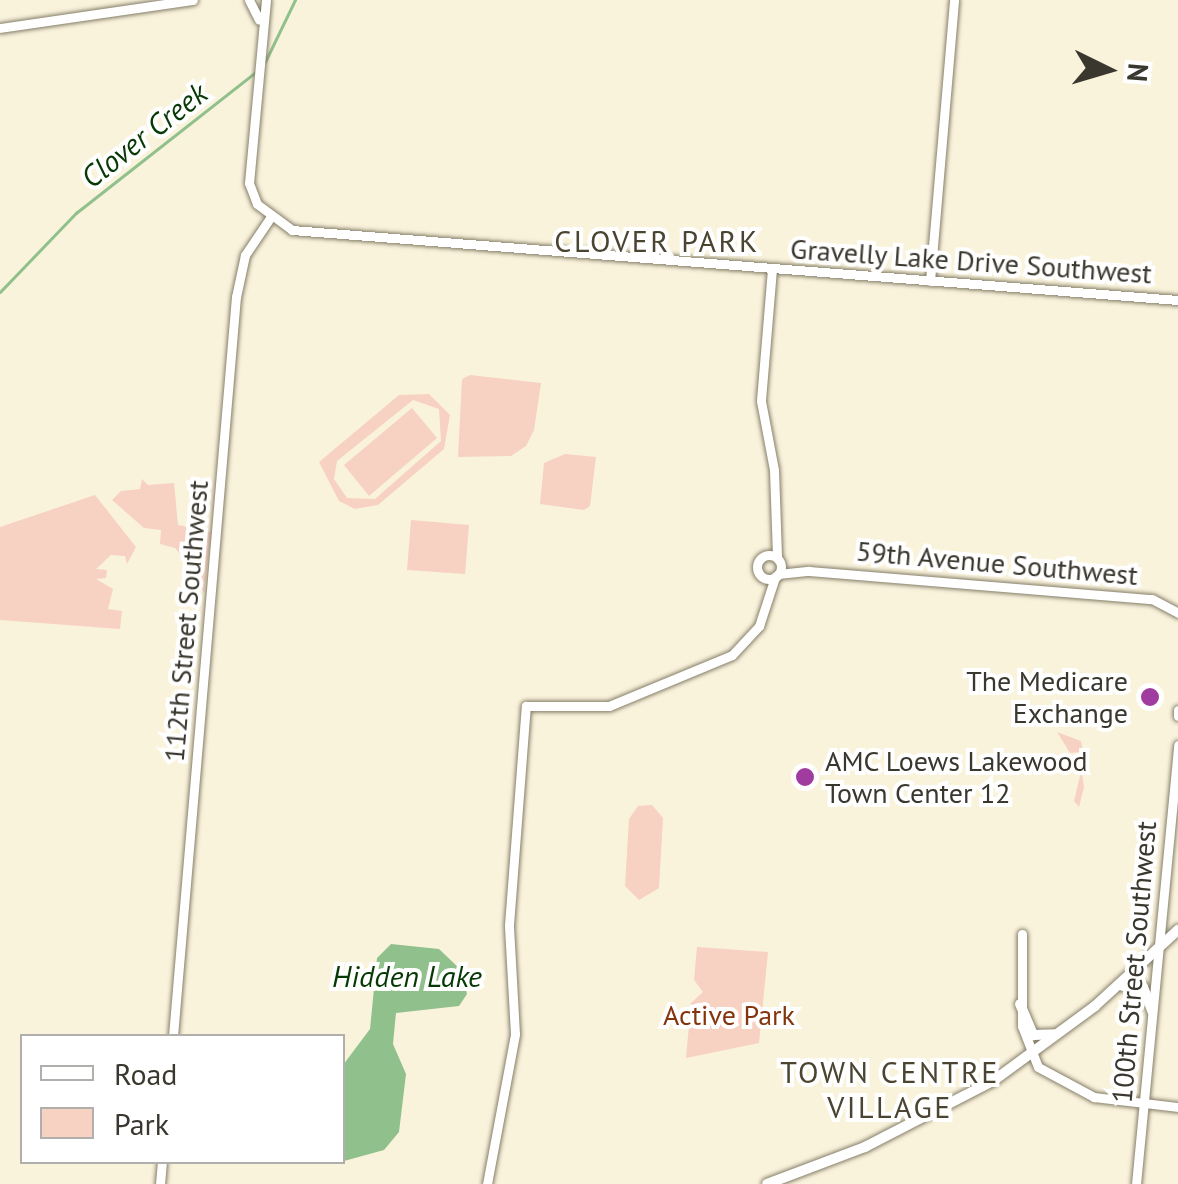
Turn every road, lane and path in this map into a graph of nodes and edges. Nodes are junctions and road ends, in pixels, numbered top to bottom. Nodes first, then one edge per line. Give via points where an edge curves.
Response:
1 (193, 0) edge
2 (249, 0) edge
3 (266, 0) edge
4 (954, 0) edge
5 (0, 28) edge
6 (261, 48) junction
7 (270, 218) junction
8 (772, 269) junction
9 (930, 281) junction
10 (1178, 300) edge
11 (774, 516) junction
12 (764, 556) junction
13 (778, 560) junction
14 (810, 571) junction
15 (762, 576) junction
16 (777, 576) junction
17 (1152, 599) junction
18 (1178, 602) edge
19 (1178, 613) edge
20 (762, 618) junction
21 (1178, 745) edge
22 (1178, 930) edge
23 (1022, 934) dead end
24 (1158, 950) junction
25 (1109, 994) junction
26 (1020, 1004) junction
27 (1152, 1012) junction
28 (1066, 1030) junction
29 (173, 1034) edge
30 (1030, 1056) junction
31 (1143, 1105) junction
32 (1178, 1108) edge
33 (487, 1184) edge
34 (766, 1184) edge
35 (1136, 1184) edge

1 - 5 street
2 - 6 street via 259,13
3 - 6 street
4 - 9 street
6 - 7 street via 249,183
7 - 8 street, Gravelly Lake Drive Southwest via 298,231
7 - 29 street, 112th Street Southwest via 245,256 236,296
8 - 9 street, Gravelly Lake Drive Southwest
8 - 11 street via 761,401 774,470
9 - 10 street, Gravelly Lake Drive Southwest
11 - 12 street
11 - 13 street
12 - 13 street, 59th Avenue Southwest
12 - 15 street via 758,565
13 - 14 street, 59th Avenue Southwest
13 - 16 street
14 - 16 street, 59th Avenue Southwest
14 - 17 street, 59th Avenue Southwest
15 - 16 street, 59th Avenue Southwest
15 - 20 street
16 - 20 street
17 - 18 street
17 - 19 street, 59th Avenue Southwest
20 - 33 street via 737,652 624,701 589,710 526,706 509,924 516,1034
21 - 24 street, 100th Street Southwest
22 - 24 main road
23 - 26 street
24 - 25 main road
24 - 27 street, 100th Street Southwest
25 - 27 main road via 1140,985
25 - 28 main road
26 - 28 main road via 1035,1036
26 - 30 street
27 - 31 street, 100th Street Southwest
28 - 30 main road
30 - 31 street via 1074,1090
30 - 34 main road via 865,1148
31 - 32 street
31 - 35 street, 100th Street Southwest

